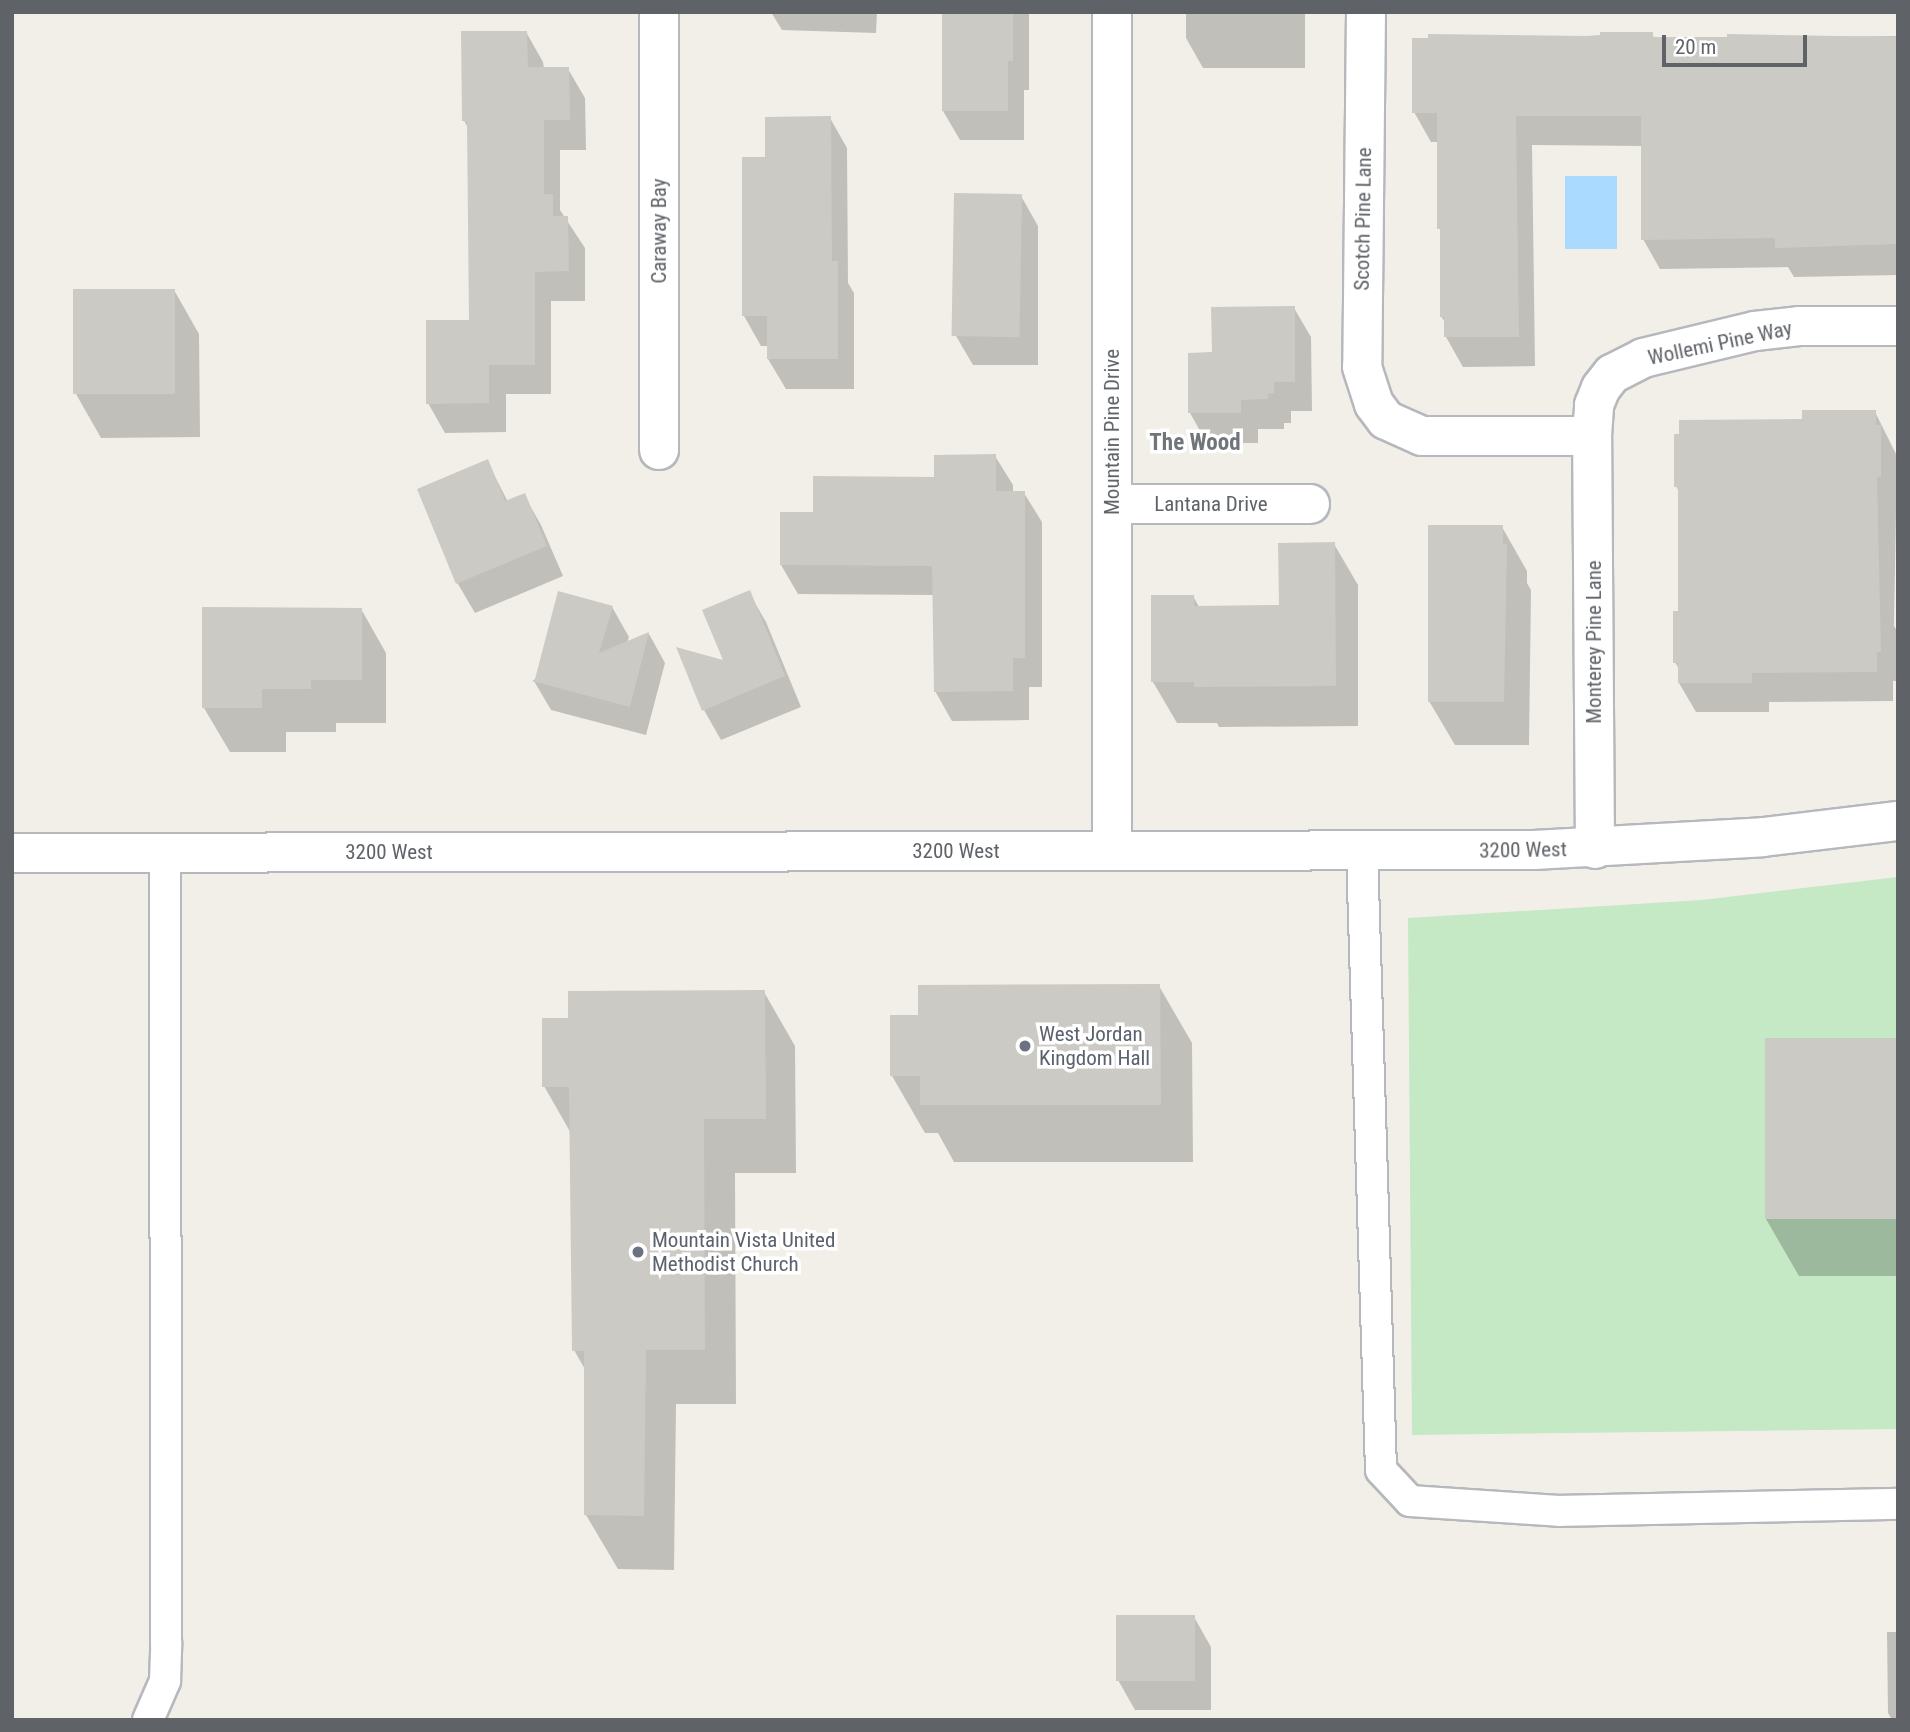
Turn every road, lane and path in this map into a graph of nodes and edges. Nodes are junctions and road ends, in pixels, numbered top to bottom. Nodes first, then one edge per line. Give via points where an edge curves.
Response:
1 (659, 12) edge
2 (1112, 12) edge
3 (1366, 12) edge
4 (1898, 326) edge
5 (1592, 436) junction
6 (659, 450) dead end
7 (1112, 504) junction
8 (1310, 504) dead end
9 (1898, 821) edge
10 (1595, 849) junction
11 (1112, 851) junction
12 (164, 852) junction
13 (1362, 852) junction
14 (12, 853) edge
15 (1898, 1504) edge
16 (148, 1720) edge

1 - 6 street, Caraway Bay
2 - 7 street, Mountain Pine Drive
3 - 5 street, Scotch Pine Lane via 1362,367 1366,387 1386,420 1422,436
4 - 5 street, Wollemi Pine Way via 1774,329 1643,358 1612,374 1601,388 1594,405
5 - 10 street, Monterey Pine Lane
7 - 8 street, Lantana Drive
7 - 11 street, Mountain Pine Drive
9 - 10 street, 3200 West via 1763,837
10 - 13 street, 3200 West
11 - 12 street, 3200 West
11 - 13 street, 3200 West
12 - 14 street, 3200 West
12 - 16 lane via 166,1643 164,1681
13 - 15 lane via 1381,1470 1410,1501 1559,1511

